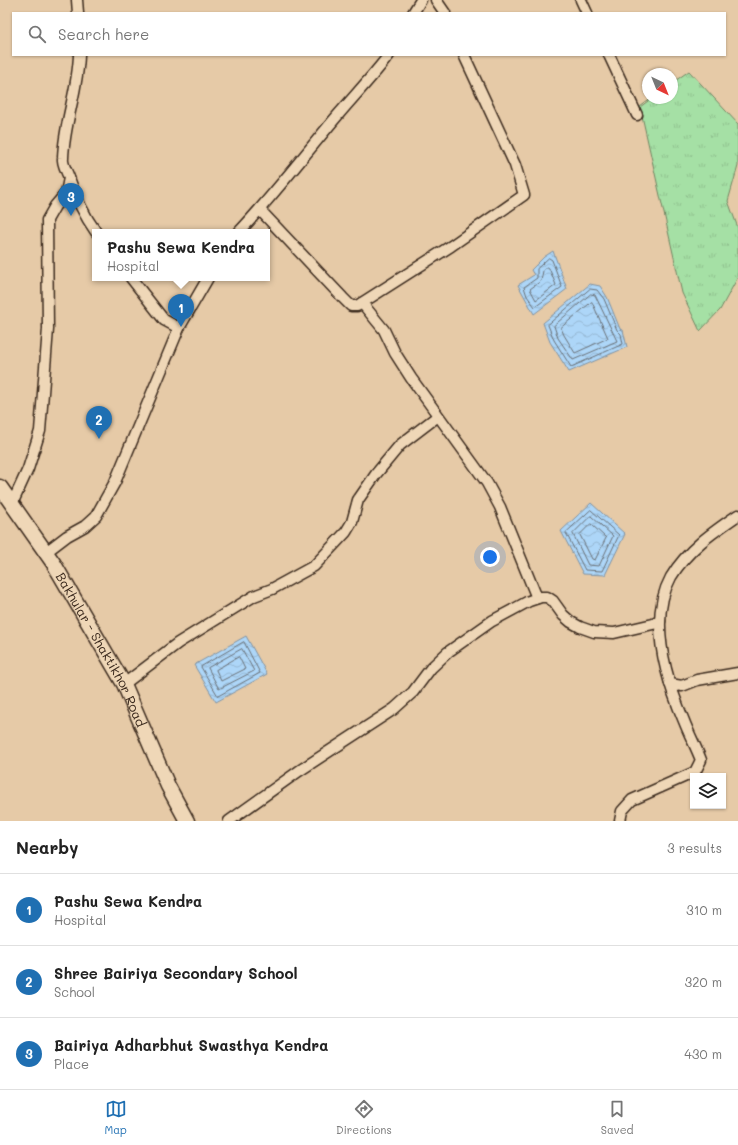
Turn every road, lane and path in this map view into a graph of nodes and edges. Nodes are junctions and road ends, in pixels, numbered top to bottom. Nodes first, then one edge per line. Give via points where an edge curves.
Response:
1 (77, 0) edge
2 (421, 0) edge
3 (436, 0) edge
4 (581, 0) edge
5 (78, 12) edge
6 (414, 12) edge
7 (444, 12) edge
8 (587, 12) edge
9 (79, 56) edge
10 (388, 56) edge
11 (464, 56) edge
12 (609, 56) edge
13 (637, 115) dead end
14 (69, 178) junction
15 (260, 210) junction
16 (94, 229) edge
17 (243, 229) edge
18 (133, 281) edge
19 (206, 281) edge
20 (362, 303) junction
21 (179, 328) junction
22 (438, 416) junction
23 (0, 487) edge
24 (12, 504) junction
25 (738, 515) edge
26 (46, 552) junction
27 (537, 598) junction
28 (660, 620) junction
29 (738, 673) edge
30 (124, 684) junction
31 (670, 684) junction
32 (187, 821) edge
33 (229, 821) edge
34 (620, 821) edge

1 - 5 street
2 - 6 street
3 - 7 street
4 - 8 street
9 - 14 street via 62,159
10 - 15 street
11 - 20 street via 515,165 524,195 452,246
12 - 13 street
14 - 16 street via 75,197
14 - 24 street via 66,192 47,220 48,329 40,431 28,468
15 - 17 street
15 - 20 street via 351,306
18 - 21 street via 164,320
19 - 21 street
20 - 22 street via 384,330 399,359
21 - 26 street via 115,482 96,516
22 - 27 street via 487,483 500,507
22 - 30 street via 400,445 376,474 358,500 352,522 346,532 314,566 248,600 178,643
23 - 24 street, Bakhular - Shaktikhor Road
24 - 26 street, Bakhular - Shaktikhor Road
25 - 28 street via 685,558 671,577
26 - 30 street, Bakhular - Shaktikhor Road
27 - 28 street via 547,597 571,622 594,632 614,634
27 - 33 street via 512,609 474,634 431,668 413,692 394,709 299,771
28 - 31 street via 661,641
29 - 31 street via 697,680 682,686
30 - 32 street, Bakhular - Shaktikhor Road via 168,786
31 - 34 street via 701,760 695,772 632,800 622,811

